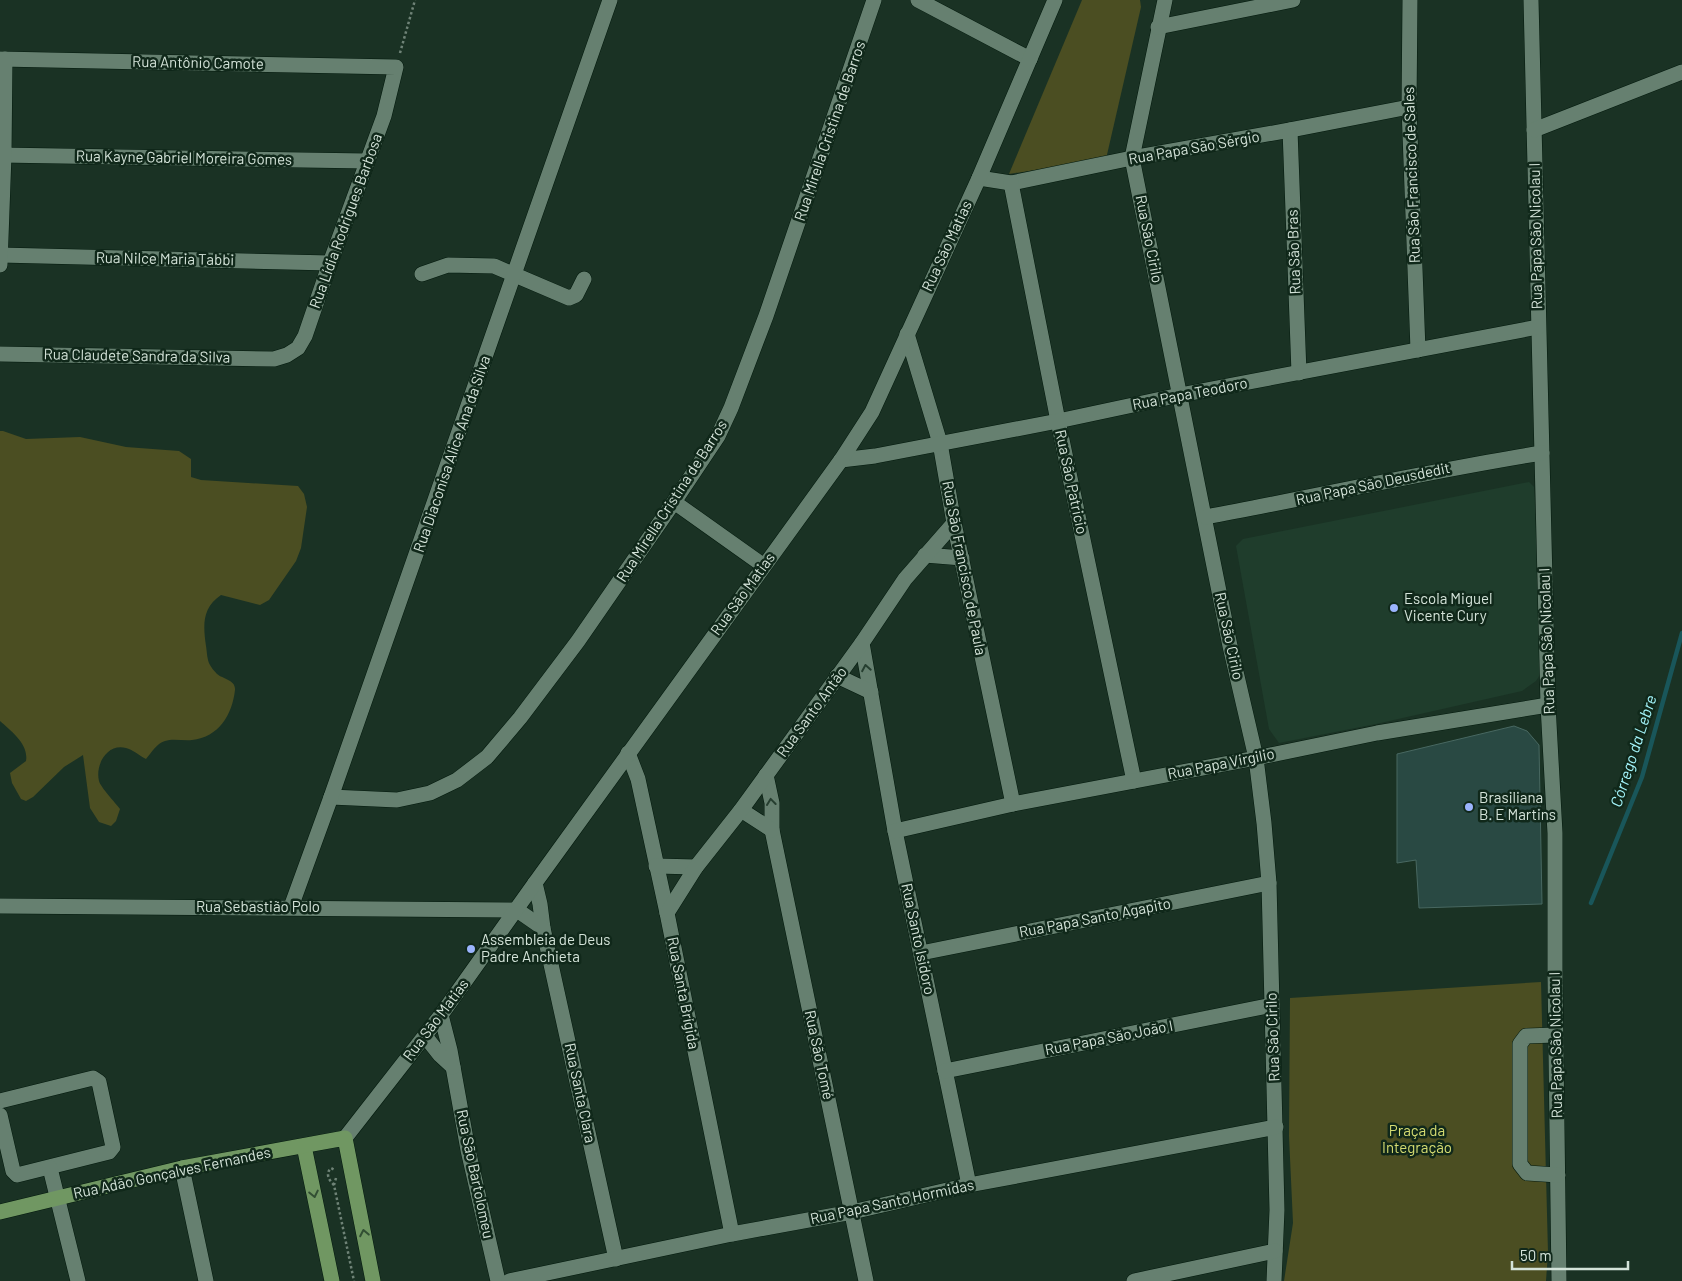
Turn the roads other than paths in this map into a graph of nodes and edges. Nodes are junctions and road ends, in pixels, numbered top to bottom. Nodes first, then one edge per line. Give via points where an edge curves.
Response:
1 (610, 0) edge
2 (874, 0) edge
3 (918, 0) edge
4 (1055, 0) edge
5 (1165, 0) edge
6 (1291, 0) edge
7 (1410, 0) edge
8 (1531, 0) edge
9 (1158, 27) junction
10 (2, 59) edge
11 (1030, 59) junction
12 (396, 66) joint
13 (1682, 72) edge
14 (1409, 107) junction
15 (1290, 130) junction
16 (1534, 130) junction
17 (2, 155) edge
18 (1132, 158) junction
19 (367, 161) junction
20 (979, 178) junction
21 (1011, 183) junction
22 (0, 255) edge
23 (330, 263) junction
24 (0, 264) edge
25 (422, 274) dead end
26 (515, 275) junction
27 (584, 280) dead end
28 (1538, 327) junction
29 (907, 334) junction
30 (1418, 350) junction
31 (0, 354) edge
32 (274, 359) joint
33 (1299, 373) junction
34 (1180, 395) junction
35 (1058, 421) junction
36 (940, 443) junction
37 (1542, 453) junction
38 (841, 460) junction
39 (674, 502) junction
40 (1206, 517) junction
41 (954, 523) junction
42 (925, 555) junction
43 (962, 558) junction
44 (764, 566) junction
45 (862, 643) junction
46 (837, 676) junction
47 (871, 692) junction
48 (1548, 705) junction
49 (628, 753) junction
50 (1256, 758) junction
51 (766, 775) junction
52 (1134, 781) junction
53 (331, 797) junction
54 (1013, 804) junction
55 (741, 810) junction
56 (772, 830) junction
57 (895, 831) junction
58 (656, 866) junction
59 (696, 867) junction
60 (535, 883) junction
61 (1269, 883) junction
62 (0, 906) edge
63 (291, 907) junction
64 (517, 910) junction
65 (667, 913) junction
66 (543, 928) junction
67 (921, 954) junction
68 (1272, 1005) junction
69 (442, 1015) junction
70 (1555, 1034) junction
71 (425, 1036) junction
72 (453, 1067) junction
73 (945, 1071) junction
74 (0, 1101) edge
75 (0, 1115) edge
76 (1276, 1127) junction
77 (345, 1138) junction
78 (304, 1146) junction
79 (50, 1168) junction
80 (182, 1168) junction
81 (1558, 1175) junction
82 (970, 1185) junction
83 (57, 1198) junction
84 (0, 1212) edge
85 (852, 1212) junction
86 (732, 1234) junction
87 (1275, 1251) junction
88 (616, 1259) junction
89 (78, 1281) edge
90 (206, 1281) edge
91 (332, 1281) edge
92 (373, 1281) edge
93 (498, 1281) edge
94 (508, 1281) edge
95 (866, 1281) edge
96 (1134, 1281) edge
97 (1274, 1281) edge
98 (1559, 1281) edge

1 - 26 street, Rua Diaconisa Alice Ana da Silva
2 - 39 street, Rua Mirella Cristina de Barros via 731,408 718,436
3 - 11 street
4 - 11 street, Rua São Matias
5 - 9 street, Rua São Cirilo
6 - 9 street
7 - 14 street, Rua São Francisco de Sales
8 - 16 street, Rua Papa São Nicolau I
9 - 18 street, Rua São Cirilo
10 - 12 street, Rua Antônio Camote
10 - 17 street
11 - 20 street, Rua São Matias
12 - 19 street, Rua Lídia Rodrigues Barbosa via 384,116
13 - 16 street
14 - 15 street, Rua Papa São Sérgio
14 - 30 street, Rua São Francisco de Sales
15 - 18 street, Rua Papa São Sérgio
15 - 33 street, Rua São Bras
16 - 28 street, Rua Papa São Nicolau I
17 - 19 street, Rua Kayne Gabriel Moreira Gomes
17 - 22 street
18 - 21 street, Rua Papa São Sérgio
18 - 34 street, Rua São Cirilo
19 - 23 street, Rua Lídia Rodrigues Barbosa
20 - 21 street, Rua Papa São Sérgio
20 - 29 street, Rua São Matias
21 - 35 street, Rua São Patricio
22 - 23 street, Rua Nilce Maria Tabbi
22 - 24 street
23 - 32 street, Rua Lídia Rodrigues Barbosa via 298,348
25 - 26 street via 448,265 466,265 494,266
26 - 27 street via 569,298 576,295
26 - 53 street, Rua Diaconisa Alice Ana da Silva
28 - 30 street, Rua Papa Teodoro
28 - 37 street, Rua Papa São Nicolau I
29 - 36 street, Rua São Francisco de Paula
29 - 38 street, Rua São Matias via 872,412
30 - 33 street, Rua Papa Teodoro
31 - 32 street, Rua Claudete Sandra da Silva
33 - 34 street, Rua Papa Teodoro
34 - 35 street, Rua Papa Teodoro
34 - 40 street, Rua São Cirilo
35 - 36 street, Rua Papa Teodoro
35 - 52 street, Rua São Patricio
36 - 38 street, Rua Papa Teodoro
36 - 41 street, Rua São Francisco de Paula
37 - 40 street, Rua Papa São Deusdedit
37 - 48 street, Rua Papa São Nicolau I
38 - 44 street, Rua São Matias
39 - 44 street
39 - 53 street, Rua Mirella Cristina de Barros via 578,642 487,757 457,780 430,793 397,800
40 - 50 street, Rua São Cirilo via 1230,646
41 - 42 street, Rua Santo Antão
41 - 43 street, Rua São Francisco de Paula
42 - 43 street
42 - 45 street, Rua Santo Antão
43 - 54 street, Rua São Francisco de Paula
44 - 49 street, Rua São Matias
45 - 46 street, Rua Santo Antão
47 -> 45 street, Rua Santo Isidoro
46 - 47 street
46 - 51 street, Rua Santo Antão
47 - 57 street, Rua Santo Isidoro
48 - 50 street, Rua Papa Virgilio via 1378,733
48 - 70 street, Rua Papa São Nicolau I via 1555,834
49 - 58 street, Rua Santa Brígida via 638,779
49 - 60 street, Rua São Matias
50 - 52 street, Rua Papa Virgilio
50 - 61 street, Rua São Cirilo
51 - 55 street, Rua Santo Antão
56 -> 51 street, Rua São Tomé via 772,803
52 - 54 street, Rua Papa Virgilio
53 - 63 street, Rua Diaconisa Alice Ana da Silva
54 - 57 street, Rua Papa Virgilio
55 - 56 street
55 - 59 street, Rua Santo Antão
56 - 85 street, Rua São Tomé
57 - 67 street, Rua Santo Isidoro
58 - 59 street
58 - 65 street, Rua Santa Brígida
59 - 65 street, Rua Santo Antão
60 - 64 street, Rua São Matias
60 - 66 street, Rua Santa Clara
61 - 67 street, Rua Papa Santo Agapito
61 - 68 street, Rua São Cirilo
62 - 63 street, Rua Sebastião Polo
63 - 64 street, Rua Sebastião Polo
64 - 66 street
64 - 69 street, Rua São Matias
65 - 86 street, Rua Santa Brígida
66 - 88 street, Rua Santa Clara
67 - 73 street, Rua Santo Isidoro
68 - 73 street, Rua Papa São João I
68 - 76 street, Rua São Cirilo
69 - 71 street, Rua São Matias
69 - 72 street, Rua São Bartolomeu
70 - 81 street, Rua Papa São Nicolau I
70 - 81 street via 1526,1036 1520,1044 1520,1164 1526,1173
71 - 72 street
71 - 77 street, Rua São Matias
72 - 93 street, Rua São Bartolomeu
73 - 82 street, Rua Santo Isidoro
74 - 79 street via 93,1078 99,1082 113,1144 111,1150
75 - 79 street via 14,1174
76 - 82 street, Rua Papa Santo Hormidas
76 - 87 street, Rua São Cirilo via 1278,1210
77 - 78 main road, Rua Adão Gonçalves Fernandes
92 -> 77 main road
78 - 80 main road, Rua Adão Gonçalves Fernandes
78 -> 91 main road
79 - 83 street
80 - 83 main road, Rua Adão Gonçalves Fernandes
80 - 90 street
81 - 98 street, Rua Papa São Nicolau I
82 - 85 street, Rua Papa Santo Hormidas
83 - 84 main road, Rua Adão Gonçalves Fernandes
83 - 89 street
85 - 86 street, Rua Papa Santo Hormidas
85 - 95 street, Rua São Tomé
86 - 88 street, Rua Papa Santo Hormidas
87 - 96 street
87 - 97 street, Rua São Cirilo
88 - 94 street, Rua Papa Santo Hormidas

